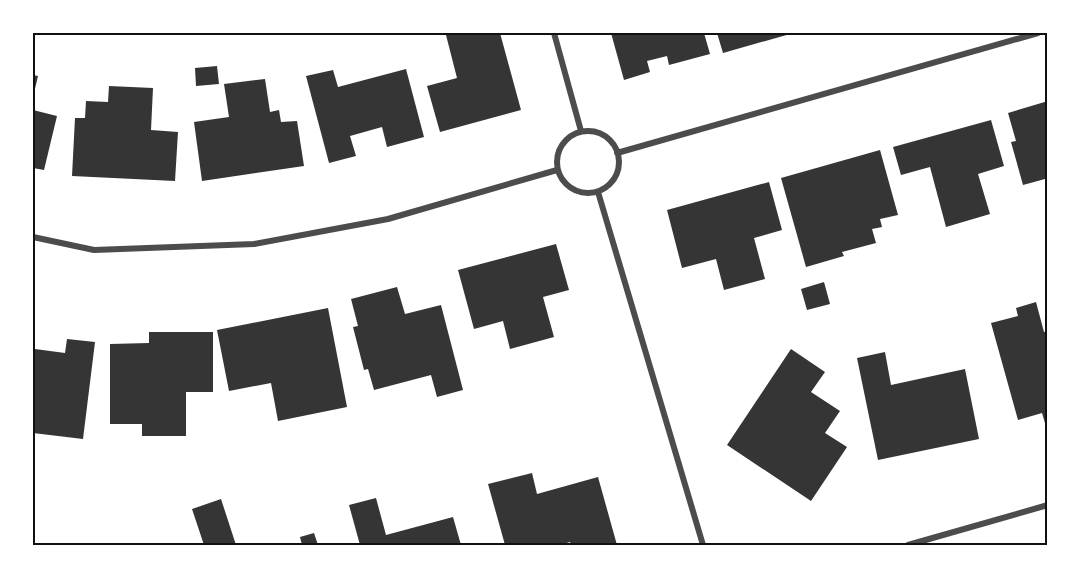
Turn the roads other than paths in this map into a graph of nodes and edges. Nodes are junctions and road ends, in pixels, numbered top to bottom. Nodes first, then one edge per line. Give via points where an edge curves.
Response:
1 (554, 33) edge
2 (1038, 33) edge
3 (581, 132) junction
4 (617, 153) junction
5 (557, 170) junction
6 (598, 192) junction
7 (33, 237) edge
8 (1048, 505) edge
9 (703, 545) edge
10 (908, 545) edge

1 - 3 street
2 - 4 street
3 - 4 street via 599,133 613,144
3 - 5 street via 572,135 559,150
4 - 6 street via 618,172 607,188
5 - 6 street via 561,179 577,192
5 - 7 street via 388,219 254,244 94,250
6 - 9 street
8 - 10 street

